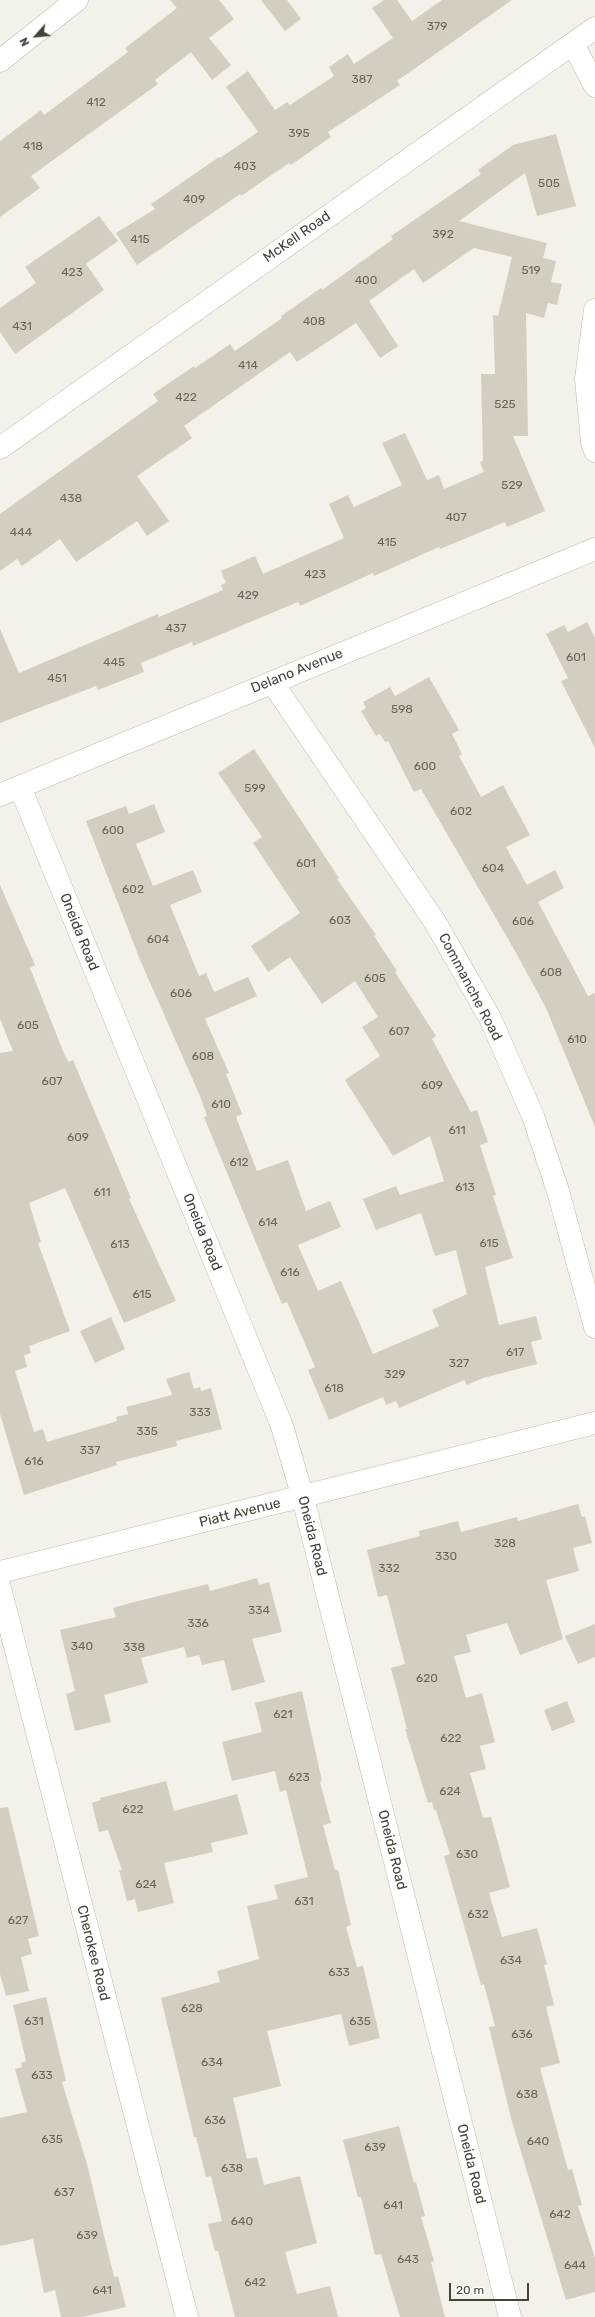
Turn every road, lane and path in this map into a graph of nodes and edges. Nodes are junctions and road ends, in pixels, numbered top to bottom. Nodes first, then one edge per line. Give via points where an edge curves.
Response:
1 (77, 0) edge
2 (595, 28) edge
3 (573, 44) junction
4 (0, 61) edge
5 (595, 86) edge
6 (595, 310) edge
7 (0, 448) edge
8 (595, 451) edge
9 (595, 549) edge
10 (272, 682) junction
11 (10, 791) edge
12 (595, 1327) edge
13 (595, 1423) edge
14 (303, 1498) junction
15 (0, 1572) edge
16 (0, 1588) edge
17 (187, 2317) edge
18 (510, 2317) edge

1 - 4 street
2 - 3 street, McKell Road
3 - 5 street
3 - 7 street, McKell Road
6 - 8 street via 586,379
9 - 10 street, Delano Avenue
10 - 11 street, Delano Avenue
10 - 12 street, Commanche Road via 435,922 490,1018 532,1116 556,1184
11 - 14 street, Oneida Road via 282,1426
13 - 14 street, Piatt Avenue
14 - 15 street, Piatt Avenue
14 - 18 street, Oneida Road
16 - 17 street, Cherokee Road

